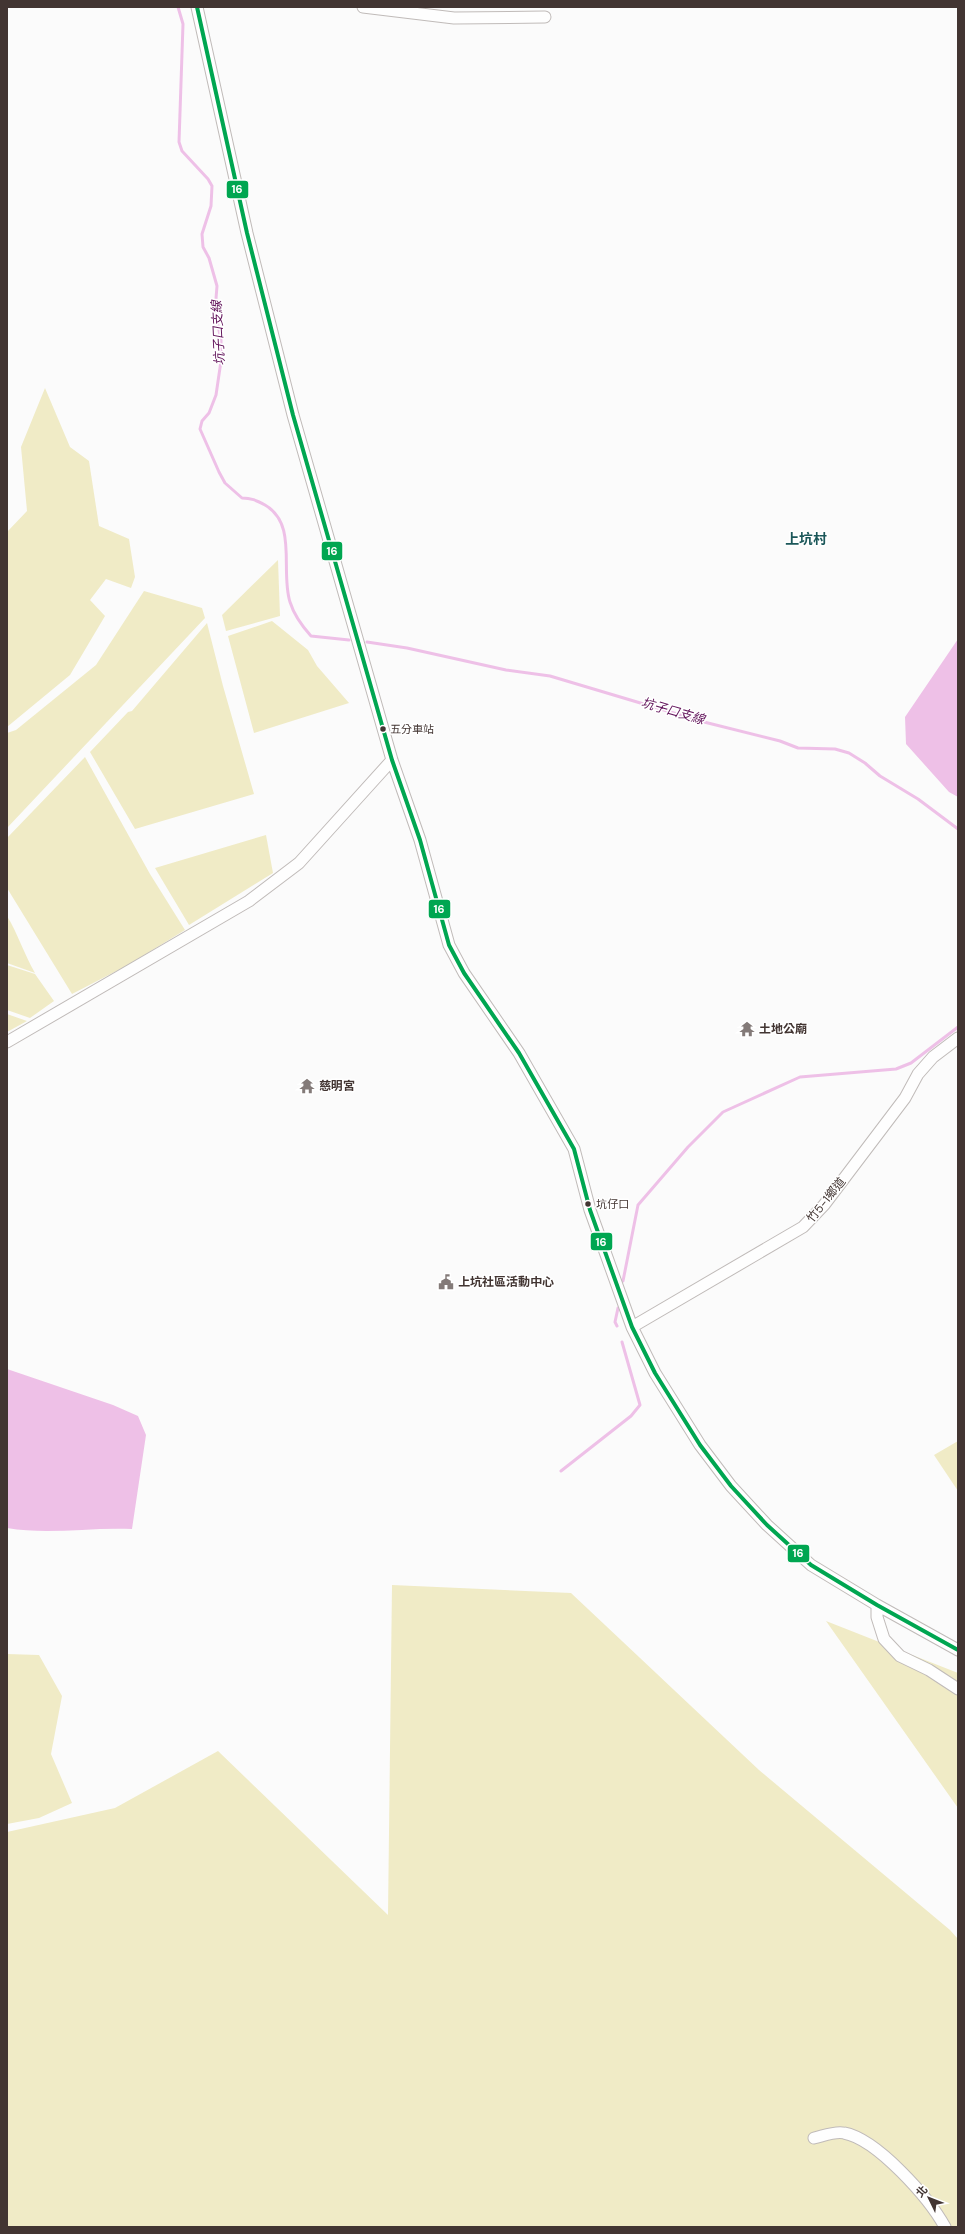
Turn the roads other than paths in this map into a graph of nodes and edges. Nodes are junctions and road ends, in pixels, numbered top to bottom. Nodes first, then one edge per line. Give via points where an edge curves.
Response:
1 (197, 7) edge
2 (363, 7) edge
3 (545, 17) dead end
4 (392, 760) junction
5 (958, 1038) edge
6 (7, 1042) edge
7 (632, 1327) junction
8 (877, 1605) junction
9 (958, 1650) edge
10 (958, 1689) edge
11 (814, 2138) dead end
12 (945, 2227) edge

1 - 4 street via 247,233 293,415
2 - 3 street via 454,18
4 - 6 street via 299,863 285,875 248,901
4 - 7 street via 420,840 449,945 464,973 519,1053 574,1149 590,1210
5 - 7 street, 竹5-1鄉道 via 933,1057 918,1074 905,1098 824,1205 804,1227
7 - 8 street via 677,1409 731,1486 767,1525 811,1565
8 - 9 street
8 - 10 street via 876,1617 884,1639 900,1656 929,1670
11 - 12 street via 842,2132 861,2137 916,2185

